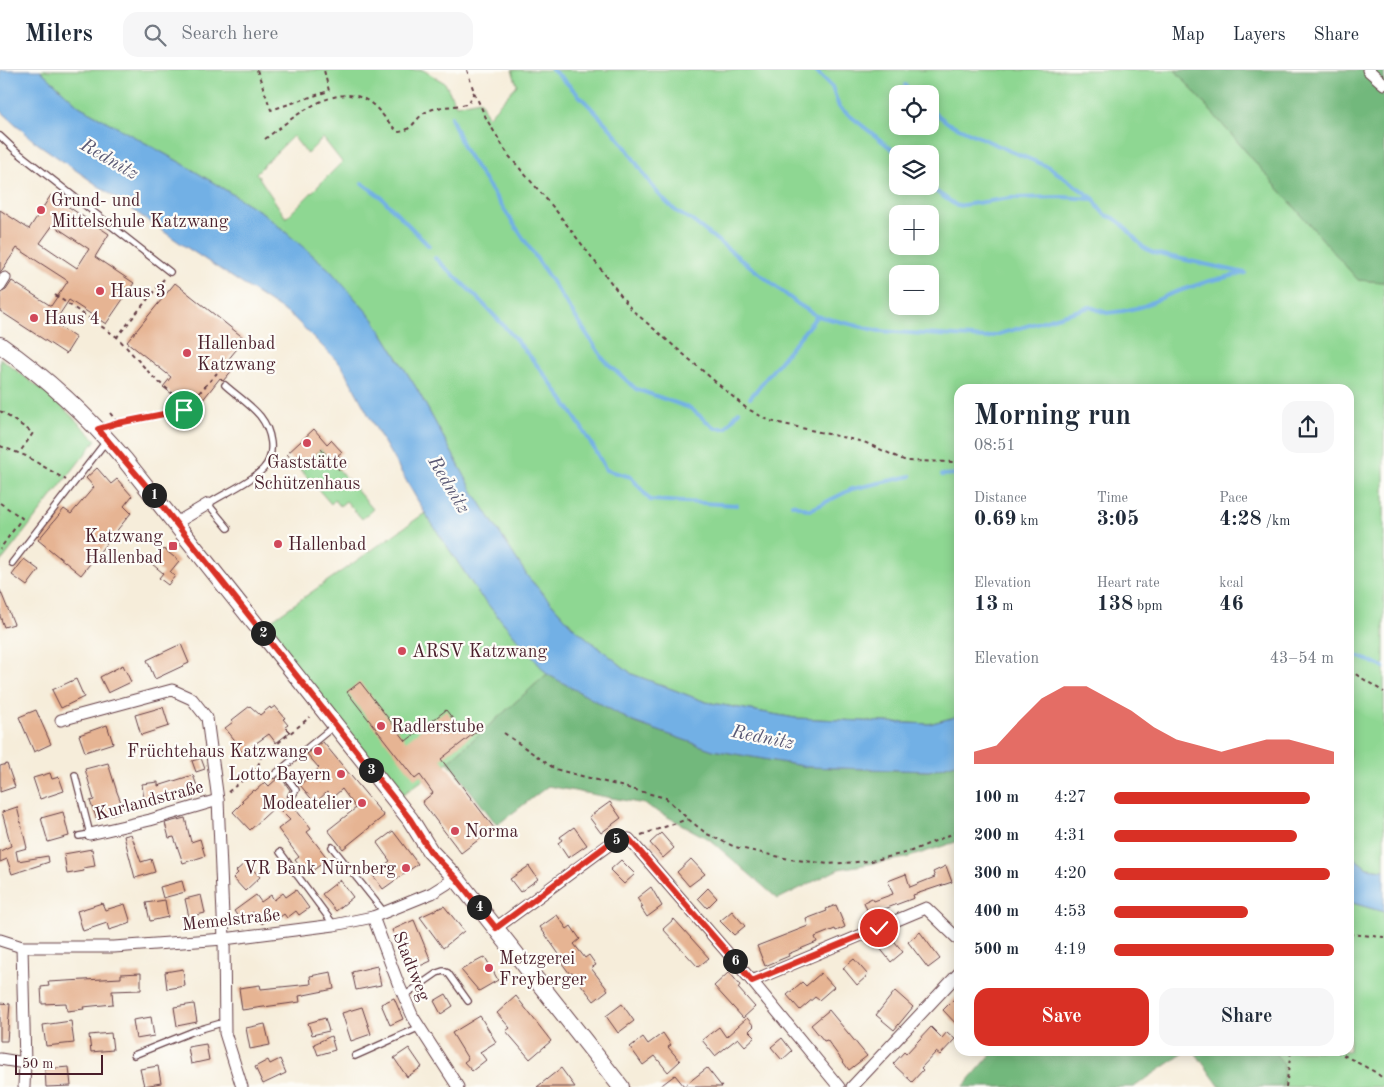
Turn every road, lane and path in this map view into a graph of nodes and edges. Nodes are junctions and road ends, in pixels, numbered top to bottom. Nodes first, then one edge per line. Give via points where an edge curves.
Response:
1 (257, 70) edge
2 (324, 70) edge
3 (467, 70) edge
4 (1368, 70) edge
5 (1384, 84) edge
6 (474, 92) junction
7 (0, 136) edge
8 (265, 139) dead end
9 (170, 272) joint
10 (55, 295) dead end
11 (117, 337) junction
12 (0, 344) edge
13 (217, 373) dead end
14 (225, 385) dead end
15 (188, 407) junction
16 (0, 410) edge
17 (110, 413) dead end
18 (118, 423) junction
19 (103, 434) junction
20 (0, 446) edge
21 (20, 453) junction
22 (954, 462) edge
23 (72, 485) junction
24 (0, 503) edge
25 (208, 504) junction
26 (176, 523) junction
27 (228, 528) dead end
28 (0, 549) edge
29 (12, 563) dead end
30 (1354, 673) edge
31 (1384, 692) edge
32 (322, 708) junction
33 (61, 720) dead end
34 (335, 725) junction
35 (504, 734) dead end
36 (281, 768) junction
37 (75, 775) dead end
38 (274, 775) dead end
39 (292, 796) dead end
40 (218, 800) junction
41 (688, 820) junction
42 (954, 833) edge
43 (84, 835) joint
44 (629, 839) junction
45 (332, 847) dead end
46 (280, 852) dead end
47 (456, 878) junction
48 (379, 914) junction
49 (334, 925) junction
50 (496, 928) junction
51 (1354, 934) edge
52 (954, 935) edge
53 (1384, 937) edge
54 (224, 939) junction
55 (0, 940) edge
56 (22, 946) junction
57 (954, 978) edge
58 (752, 981) junction
59 (404, 996) junction
60 (468, 1001) dead end
61 (225, 1022) junction
62 (420, 1028) junction
63 (134, 1055) dead end
64 (355, 1056) dead end
65 (1290, 1056) edge
66 (1345, 1056) edge
67 (0, 1059) edge
68 (25, 1063) junction
69 (1384, 1079) edge
70 (24, 1087) edge
71 (242, 1087) edge
72 (458, 1087) edge
73 (621, 1087) edge
74 (839, 1087) edge
75 (852, 1087) edge
76 (1286, 1087) edge

1 - 2 path via 270,110 328,91
3 - 6 path
4 - 5 street
6 - 8 path via 469,103 436,108 425,113 405,132 398,132 369,102 354,95 338,96 299,113
6 - 22 path via 509,156 554,208 632,310 746,408 770,421 864,442 906,461
7 - 9 lane
9 - 11 path
10 - 11 path
11 - 15 path via 154,378
12 - 19 main road via 50,382
13 - 15 path
14 - 25 lane via 259,415 269,432 272,452 265,468
15 - 18 path
16 - 21 path via 33,433
17 - 18 path
18 - 19 path
19 - 23 lane
19 - 26 main road
20 - 21 path
21 - 23 path
23 - 29 lane
24 - 28 path via 22,518
25 - 26 street
25 - 27 lane
26 - 32 main road
30 - 31 path
32 - 34 main road
32 - 40 path via 261,757 257,769
33 - 40 street, Kurlandstraße via 172,690 192,699 207,718
34 - 36 lane
34 - 47 main road via 410,819 438,845
35 - 41 path via 555,769 666,798
36 - 38 lane
36 - 39 lane via 296,790
37 - 43 lane
40 - 43 street, Kurlandstraße
40 - 54 street, Kurlandstraße
41 - 42 path via 735,847 828,864 871,861
41 - 44 path
44 - 50 street via 614,840
44 - 58 street
45 - 48 lane
46 - 49 lane
47 - 48 street, Memelstraße via 432,892
47 - 50 main road
48 - 49 street, Memelstraße
48 - 59 street, Stadtweg
49 - 54 street, Memelstraße
50 - 73 main road
51 - 53 path
52 - 58 street via 926,908
54 - 56 street, Memelstraße via 114,947
54 - 61 street, Kurlandstraße
55 - 56 street, Memelstraße
56 - 68 street
57 - 75 street
58 - 74 street
59 - 60 lane via 443,971 448,973
59 - 62 street, Stadtweg
61 - 63 lane
61 - 71 street, Kurlandstraße via 225,1033
62 - 64 lane, Stadtweg
62 - 72 street, Stadtweg
65 - 76 path
66 - 69 path
67 - 68 street
68 - 70 street

